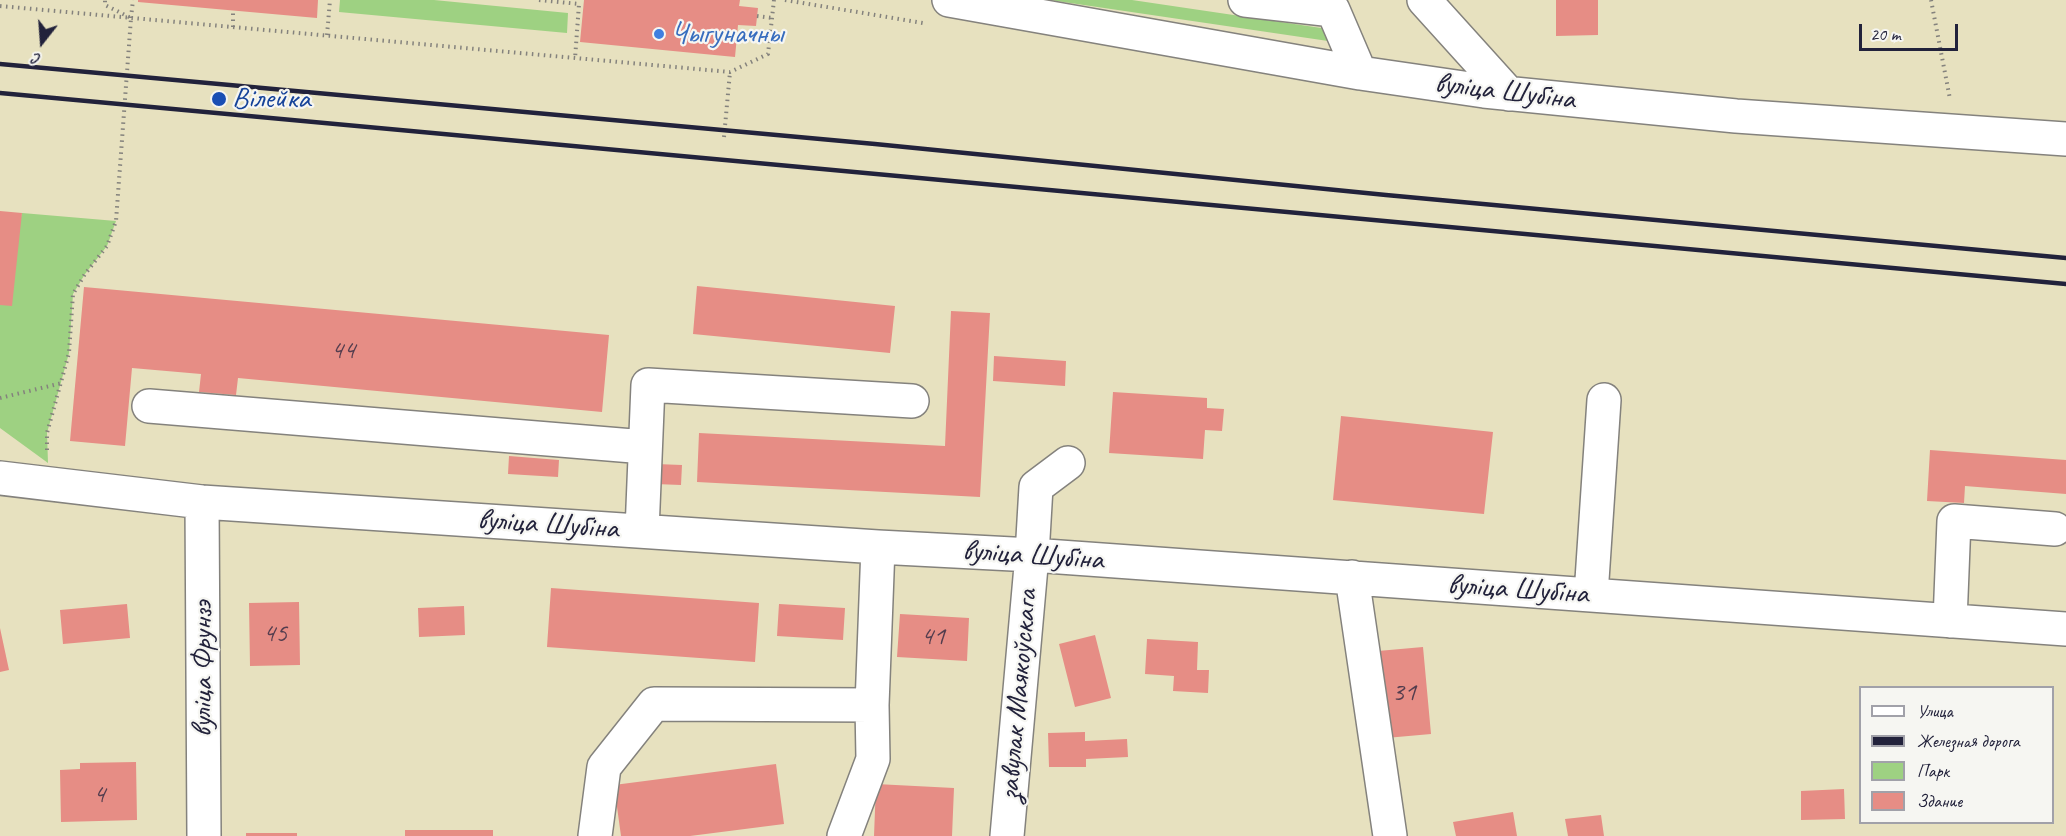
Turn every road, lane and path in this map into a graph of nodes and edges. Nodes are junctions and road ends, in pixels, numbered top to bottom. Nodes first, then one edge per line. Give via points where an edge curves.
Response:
1 (105, 0) edge
2 (133, 0) edge
3 (330, 0) edge
4 (539, 0) edge
5 (774, 0) edge
6 (949, 0) edge
7 (1245, 0) edge
8 (1424, 0) edge
9 (1931, 0) edge
10 (0, 6) edge
11 (233, 11) dead end
12 (757, 16) dead end
13 (131, 18) junction
14 (772, 18) junction
15 (232, 27) junction
16 (327, 35) junction
17 (574, 59) junction
18 (730, 72) junction
19 (1360, 73) junction
20 (1509, 94) junction
21 (1951, 102) dead end
22 (724, 137) dead end
23 (2066, 139) edge
24 (62, 383) junction
25 (0, 398) edge
26 (1604, 400) dead end
27 (912, 401) dead end
28 (149, 406) dead end
29 (645, 447) junction
30 (48, 453) dead end
31 (1068, 463) dead end
32 (0, 478) edge
33 (202, 502) junction
34 (2055, 529) dead end
35 (642, 531) junction
36 (878, 547) junction
37 (1032, 555) junction
38 (1352, 578) junction
39 (1591, 595) junction
40 (1950, 621) junction
41 (2066, 629) edge
42 (872, 705) junction
43 (204, 836) edge
44 (595, 836) edge
45 (844, 836) edge
46 (1007, 836) edge
47 (1390, 836) edge

1 - 13 path via 105,5
2 - 13 path
3 - 16 path
4 - 17 path via 579,4
5 - 14 path
6 - 19 street, вуліца Шубіна
7 - 19 street via 1333,10
8 - 20 street
9 - 21 path
10 - 13 path
11 - 15 path
12 - 14 path
13 - 15 path
13 - 24 path via 116,221 107,246 73,294 69,353
14 - 18 path via 768,54
15 - 16 path
16 - 17 path
17 - 18 path
18 - 22 path
19 - 20 street, вуліца Шубіна
20 - 23 street, вуліца Шубіна via 1736,116
24 - 25 path
24 - 30 path via 46,434
26 - 39 street
27 - 29 street via 648,385
28 - 29 street
29 - 35 street
31 - 37 street, завулак Маякоўскага via 1036,487
32 - 33 street, вуліца Шубіна
33 - 35 street, вуліца Шубіна
33 - 43 street, вуліца Фрунзэ
34 - 40 street via 1954,521
35 - 36 street, вуліца Шубіна
36 - 37 street, вуліца Шубіна
36 - 42 street
37 - 38 street, вуліца Шубіна
37 - 46 street, завулак Маякоўскага
38 - 39 street, вуліца Шубіна
38 - 47 street
39 - 40 street, вуліца Шубіна
40 - 41 street, вуліца Шубіна
42 - 44 street via 654,704 604,767
42 - 45 street via 873,759

